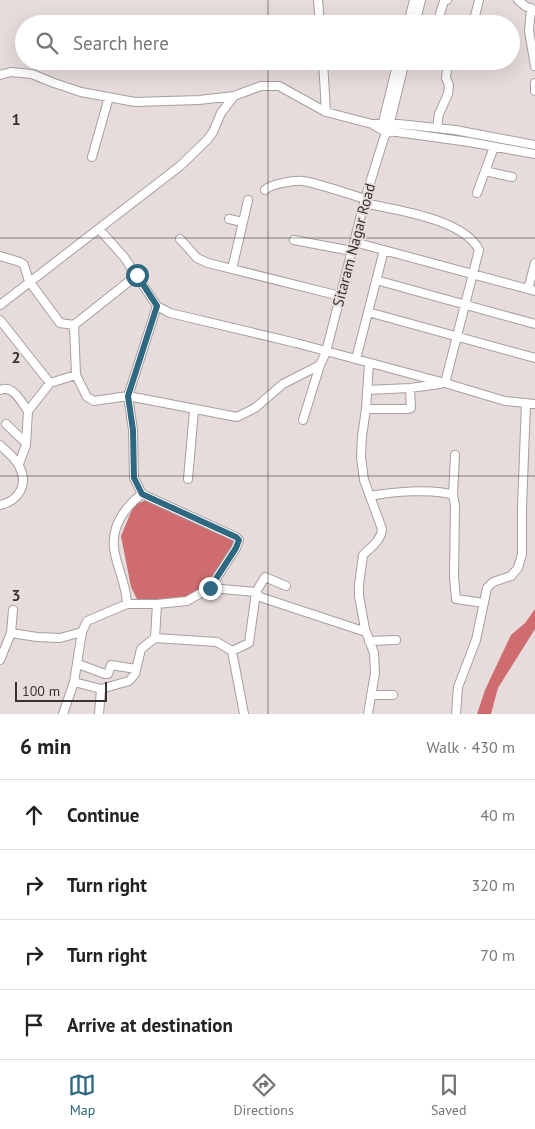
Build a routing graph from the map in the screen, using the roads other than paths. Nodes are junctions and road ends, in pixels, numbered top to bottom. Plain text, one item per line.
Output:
1 (318, 0) edge
2 (414, 0) edge
3 (421, 0) edge
4 (448, 0) edge
5 (479, 0) edge
6 (519, 0) edge
7 (534, 7) edge
8 (319, 15) edge
9 (410, 15) edge
10 (417, 15) edge
11 (440, 15) edge
12 (475, 15) edge
13 (535, 66) edge
14 (324, 70) edge
15 (401, 70) edge
16 (447, 70) edge
17 (0, 75) edge
18 (535, 83) edge
19 (535, 91) edge
20 (234, 96) junction
21 (109, 97) junction
22 (326, 112) junction
23 (437, 128) junction
24 (385, 129) junction
25 (483, 135) junction
26 (482, 144) junction
27 (535, 145) edge
28 (494, 147) junction
29 (535, 154) edge
30 (92, 156) dead end
31 (485, 171) junction
32 (512, 177) dead end
33 (265, 190) dead end
34 (477, 193) dead end
35 (248, 200) dead end
36 (365, 201) junction
37 (229, 219) dead end
38 (243, 222) junction
39 (99, 229) junction
40 (180, 240) dead end
41 (294, 240) dead end
42 (354, 242) junction
43 (384, 250) junction
44 (352, 251) junction
45 (0, 257) edge
46 (535, 263) edge
47 (232, 269) junction
48 (474, 274) junction
49 (137, 275) junction
50 (376, 280) junction
51 (30, 281) junction
52 (532, 290) edge
53 (340, 296) junction
54 (0, 304) edge
55 (466, 305) junction
56 (157, 306) junction
57 (368, 312) junction
58 (0, 320) edge
59 (535, 324) edge
60 (74, 325) junction
61 (457, 336) junction
62 (326, 352) junction
63 (535, 358) edge
64 (356, 359) junction
65 (369, 363) junction
66 (320, 364) junction
67 (76, 375) junction
68 (50, 383) junction
69 (445, 383) junction
70 (410, 388) junction
71 (0, 390) edge
72 (367, 390) junction
73 (128, 396) junction
74 (526, 403) junction
75 (535, 404) edge
76 (366, 409) junction
77 (194, 410) junction
78 (28, 411) junction
79 (303, 420) dead end
80 (6, 424) dead end
81 (26, 443) junction
82 (0, 445) edge
83 (455, 456) dead end
84 (19, 464) junction
85 (188, 479) dead end
86 (142, 494) junction
87 (453, 494) junction
88 (370, 496) junction
89 (0, 505) edge
90 (286, 586) dead end
91 (210, 588) junction
92 (258, 595) junction
93 (484, 603) junction
94 (127, 604) junction
95 (157, 604) junction
96 (13, 610) dead end
97 (11, 632) junction
98 (82, 632) junction
99 (366, 632) junction
100 (155, 638) junction
101 (396, 640) dead end
102 (369, 641) junction
103 (232, 651) junction
104 (0, 660) edge
105 (78, 664) junction
106 (136, 670) junction
107 (74, 682) junction
108 (101, 689) junction
109 (370, 695) junction
110 (393, 695) dead end
111 (63, 714) edge
112 (99, 714) edge
113 (244, 714) edge
114 (368, 714) edge
115 (456, 714) edge

1 - 8 street
2 - 9 street
3 - 10 street
4 - 11 street
5 - 12 street
6 - 7 street
7 - 13 street
14 - 22 street
15 - 24 street, Sitaram Nagar Road
16 - 23 street
17 - 21 street
18 - 19 street
20 - 21 street
20 - 22 street
20 - 39 street
21 - 30 street
22 - 24 street
23 - 24 street
23 - 25 street
24 - 26 street
24 - 36 street, Sitaram Nagar Road
25 - 26 street
25 - 27 street
26 - 28 street
28 - 29 street
28 - 31 street
31 - 32 street
31 - 34 street
33 - 36 street
35 - 38 street
36 - 42 street, Sitaram Nagar Road
36 - 48 street
37 - 38 street
38 - 47 street
39 - 49 street
39 - 51 street
40 - 47 street
41 - 44 street
42 - 43 street
42 - 44 street, Sitaram Nagar Road
43 - 48 street
43 - 50 street
44 - 53 street, Sitaram Nagar Road
45 - 51 street
46 - 52 street
47 - 53 street
48 - 52 street
48 - 55 street
49 - 56 street
49 - 60 street
50 - 55 street
50 - 57 street
51 - 54 street
51 - 60 street
53 - 62 street, Sitaram Nagar Road
55 - 59 street
55 - 61 street
56 - 62 street
56 - 73 street
57 - 61 street
57 - 64 street
58 - 68 street
60 - 67 street
61 - 63 street
61 - 69 street
62 - 64 street
62 - 66 street, Sitaram Nagar Road
64 - 65 street
65 - 69 street
65 - 72 street
66 - 77 street
66 - 79 street, Sitaram Nagar Road
67 - 68 street
67 - 73 street
68 - 78 street
69 - 70 street
69 - 74 street
70 - 72 street
70 - 76 street
71 - 78 street
72 - 76 street
73 - 77 street
73 - 86 street
74 - 75 street
74 - 93 street
76 - 88 street
77 - 85 street
78 - 81 street
80 - 81 street
81 - 84 street
82 - 84 street
83 - 87 street
84 - 89 street
86 - 91 street
86 - 94 street
87 - 88 street
87 - 93 street
88 - 99 street
90 - 92 street
91 - 92 street
91 - 95 street
92 - 99 street
92 - 103 street
93 - 115 street
94 - 95 street
94 - 98 street
95 - 100 street
96 - 97 street
97 - 98 street
97 - 104 street
98 - 105 street
99 - 102 street
100 - 103 street
100 - 106 street
101 - 102 street
102 - 109 street
103 - 113 street
105 - 106 street
105 - 107 street
106 - 108 street
107 - 108 street
107 - 111 street
108 - 112 street
109 - 110 street
109 - 114 street

